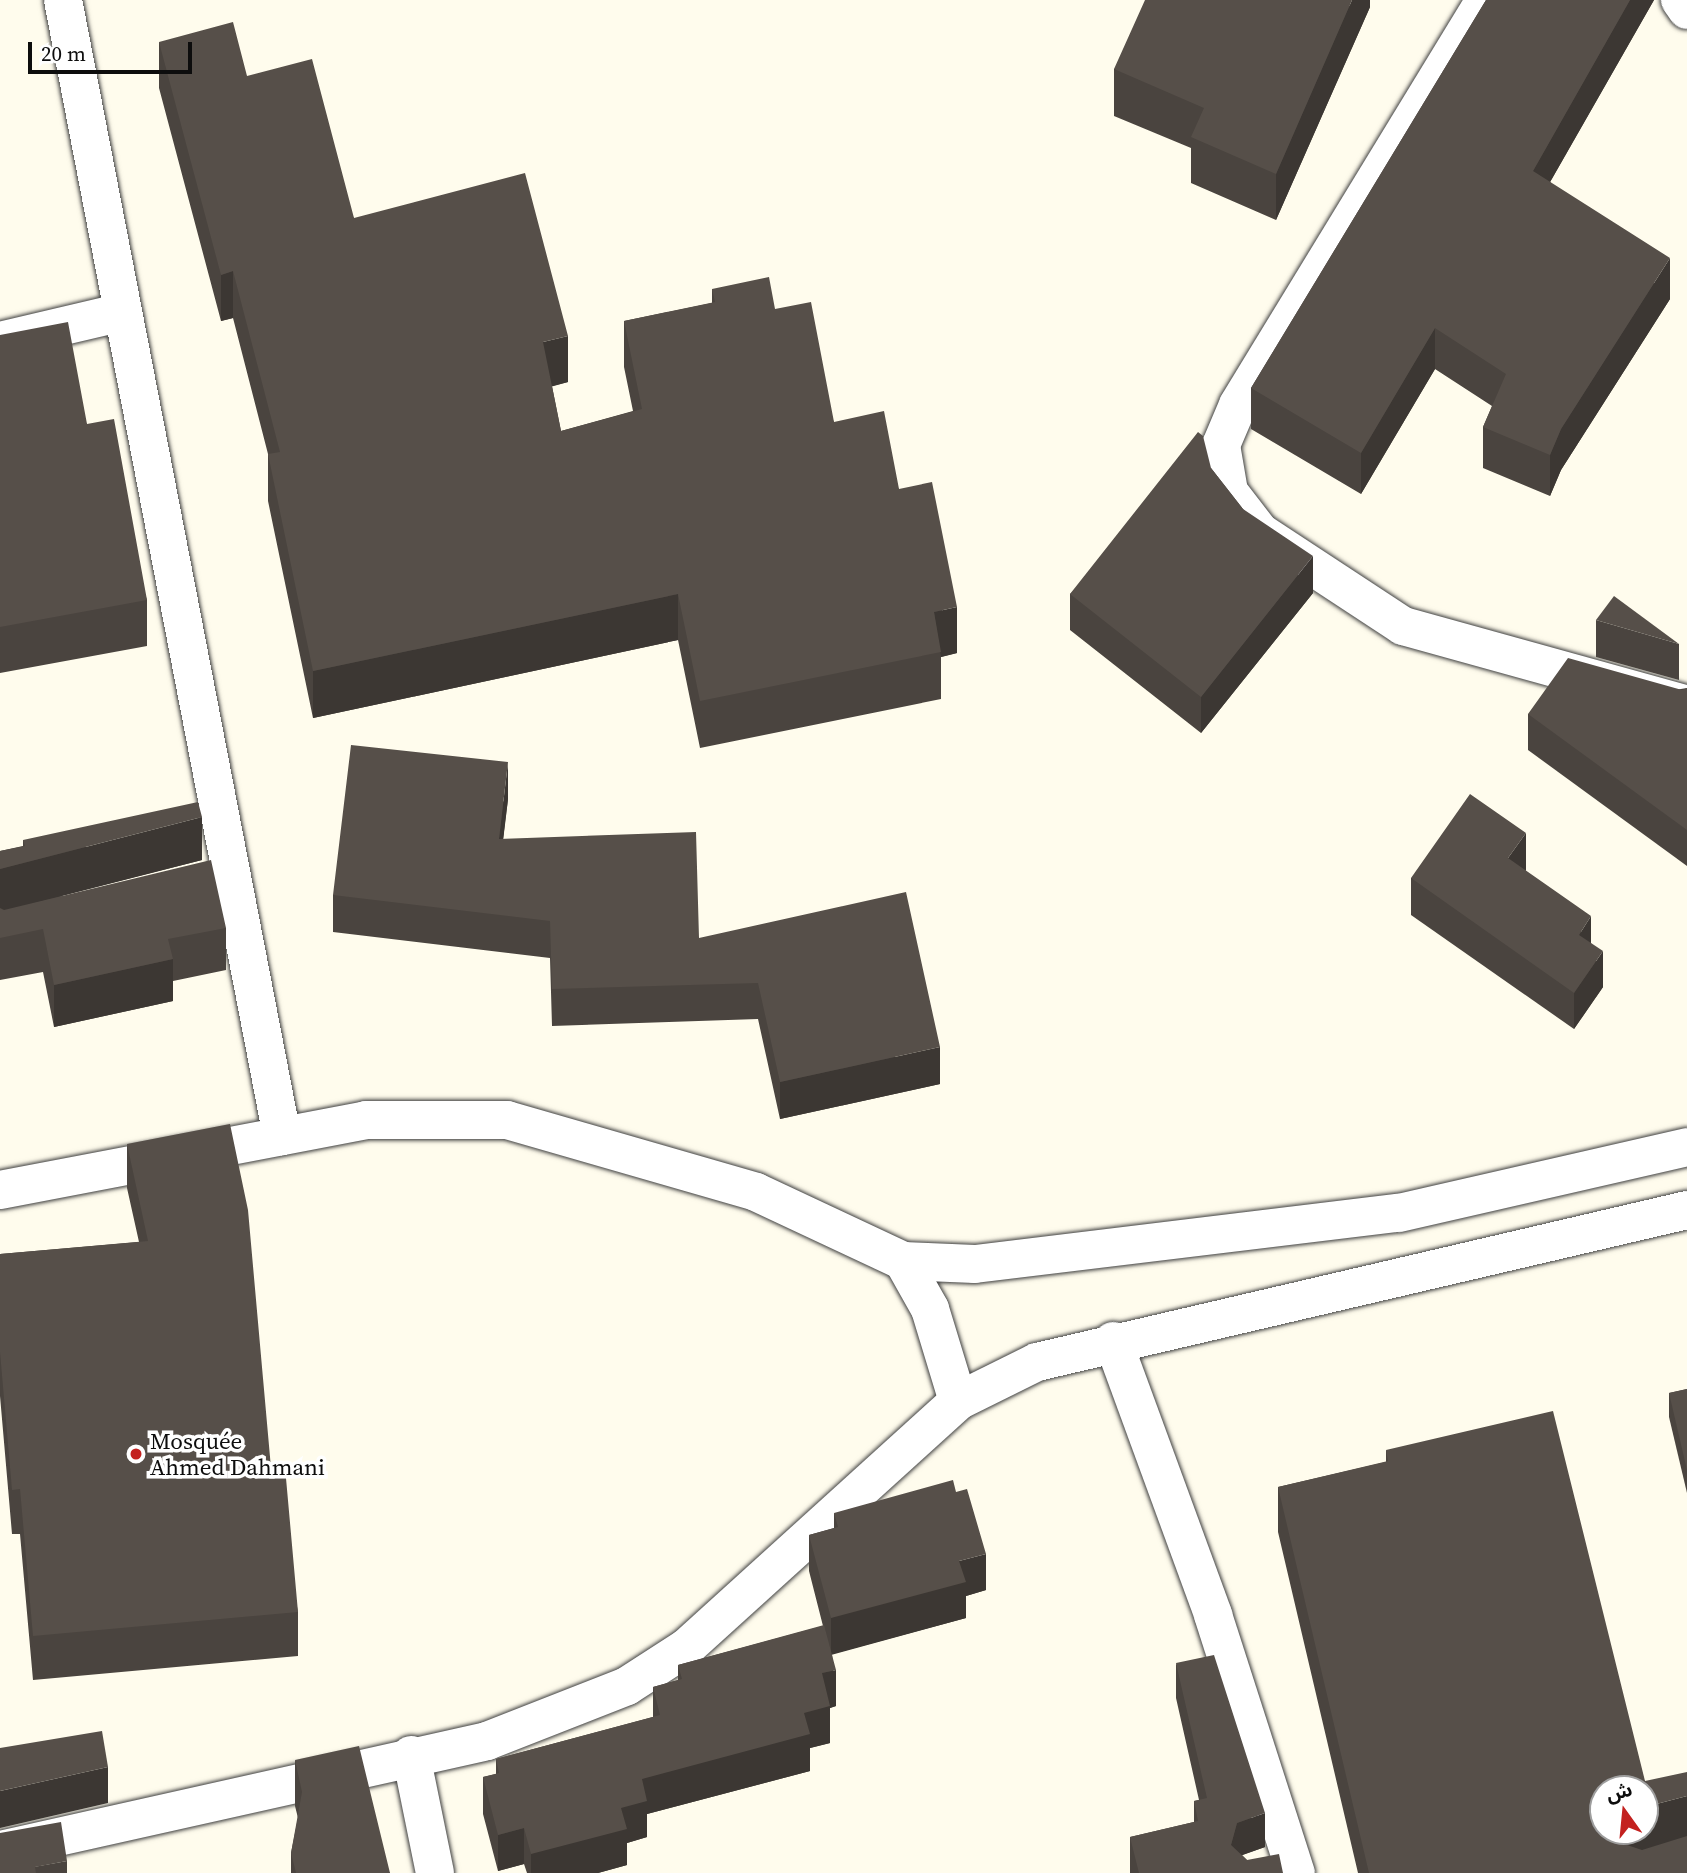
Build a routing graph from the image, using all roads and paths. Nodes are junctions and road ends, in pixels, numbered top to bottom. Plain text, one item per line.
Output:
1 (63, 0) edge
2 (1485, 0) edge
3 (1680, 0) edge
4 (1687, 10) edge
5 (123, 312) junction
6 (0, 341) edge
7 (1687, 705) edge
8 (282, 1136) junction
9 (1687, 1147) edge
10 (1561, 1178) junction
11 (0, 1190) edge
12 (1687, 1210) edge
13 (1565, 1239) junction
14 (902, 1261) junction
15 (1113, 1341) junction
16 (958, 1401) junction
17 (411, 1755) junction
18 (0, 1850) edge
19 (1294, 1868) edge
20 (435, 1873) edge
21 (1252, 1873) edge

1 - 5 street
2 - 7 street
3 - 4 street
5 - 6 street
5 - 8 street
8 - 11 street
8 - 14 street
9 - 10 street
10 - 13 street
10 - 14 street
12 - 13 street
13 - 15 street
14 - 16 street
15 - 16 street
15 - 19 street
16 - 17 street
17 - 18 street
17 - 20 street
19 - 21 street

